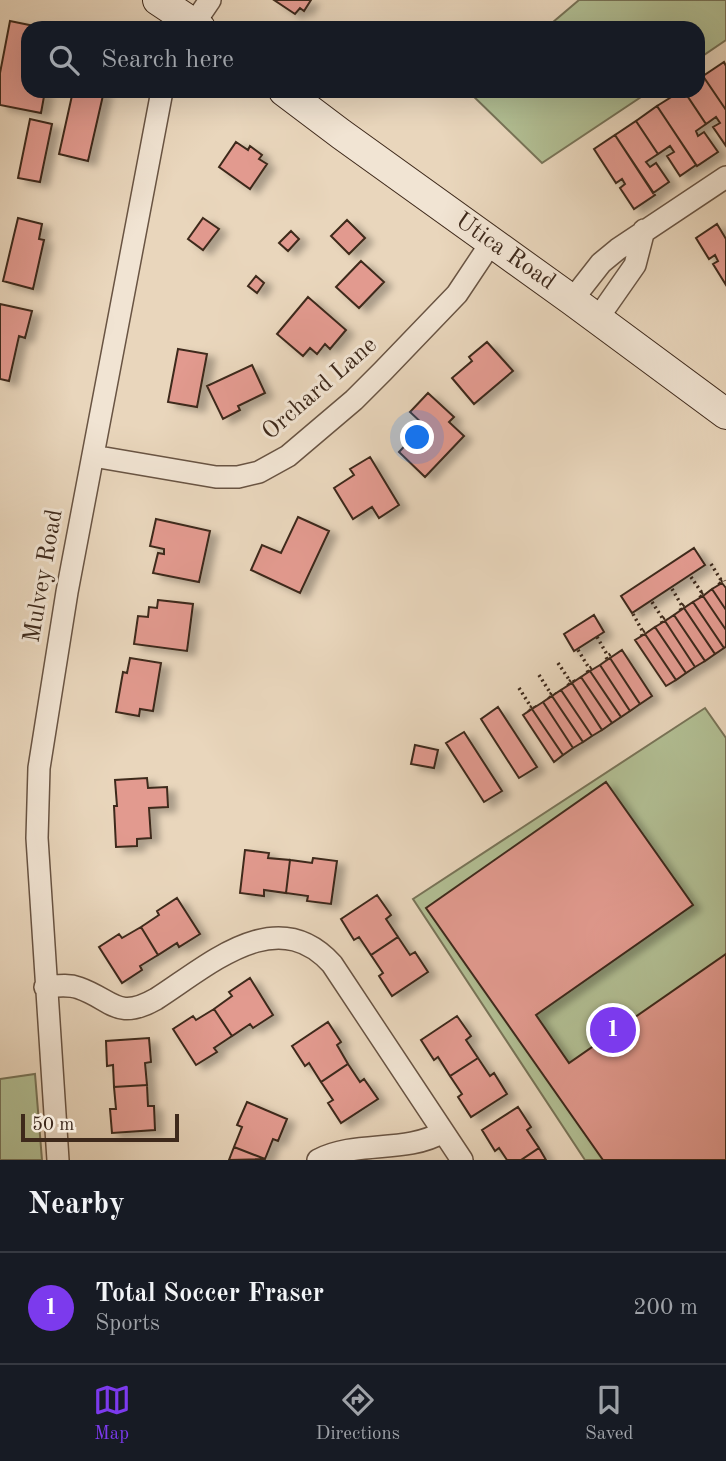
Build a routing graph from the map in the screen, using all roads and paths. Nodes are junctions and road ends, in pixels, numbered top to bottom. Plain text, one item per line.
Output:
1 (158, 0) edge
2 (199, 20) edge
3 (161, 98) edge
4 (294, 98) edge
5 (726, 177) edge
6 (644, 230) junction
7 (491, 243) junction
8 (572, 300) junction
9 (598, 318) junction
10 (726, 414) edge
11 (93, 456) junction
12 (711, 564) dead end
13 (691, 577) dead end
14 (722, 582) edge
15 (672, 589) dead end
16 (703, 595) dead end
17 (652, 602) dead end
18 (683, 607) dead end
19 (633, 614) dead end
20 (664, 620) dead end
21 (644, 633) dead end
22 (597, 637) dead end
23 (578, 650) dead end
24 (609, 657) dead end
25 (558, 663) dead end
26 (590, 670) dead end
27 (539, 676) dead end
28 (571, 683) dead end
29 (519, 688) dead end
30 (552, 695) dead end
31 (532, 708) dead end
32 (45, 987) junction
33 (443, 1132) junction
34 (58, 1160) edge
35 (318, 1160) edge
36 (462, 1160) edge

1 - 2 main road
3 - 11 street, Mulvey Road
4 - 7 main road, Utica Road
5 - 6 street
6 - 8 street
6 - 9 street
7 - 8 main road, Utica Road
7 - 11 street, Orchard Lane
8 - 9 main road, Utica Road
9 - 10 main road, Utica Road
11 - 32 street, Mulvey Road
12 - 14 path
13 - 16 path
15 - 18 path
17 - 20 path
19 - 21 path
22 - 24 path
23 - 26 path
25 - 28 path
27 - 30 path
29 - 31 path
32 - 33 street
32 - 34 street, Mulvey Road
33 - 35 street
33 - 36 street

